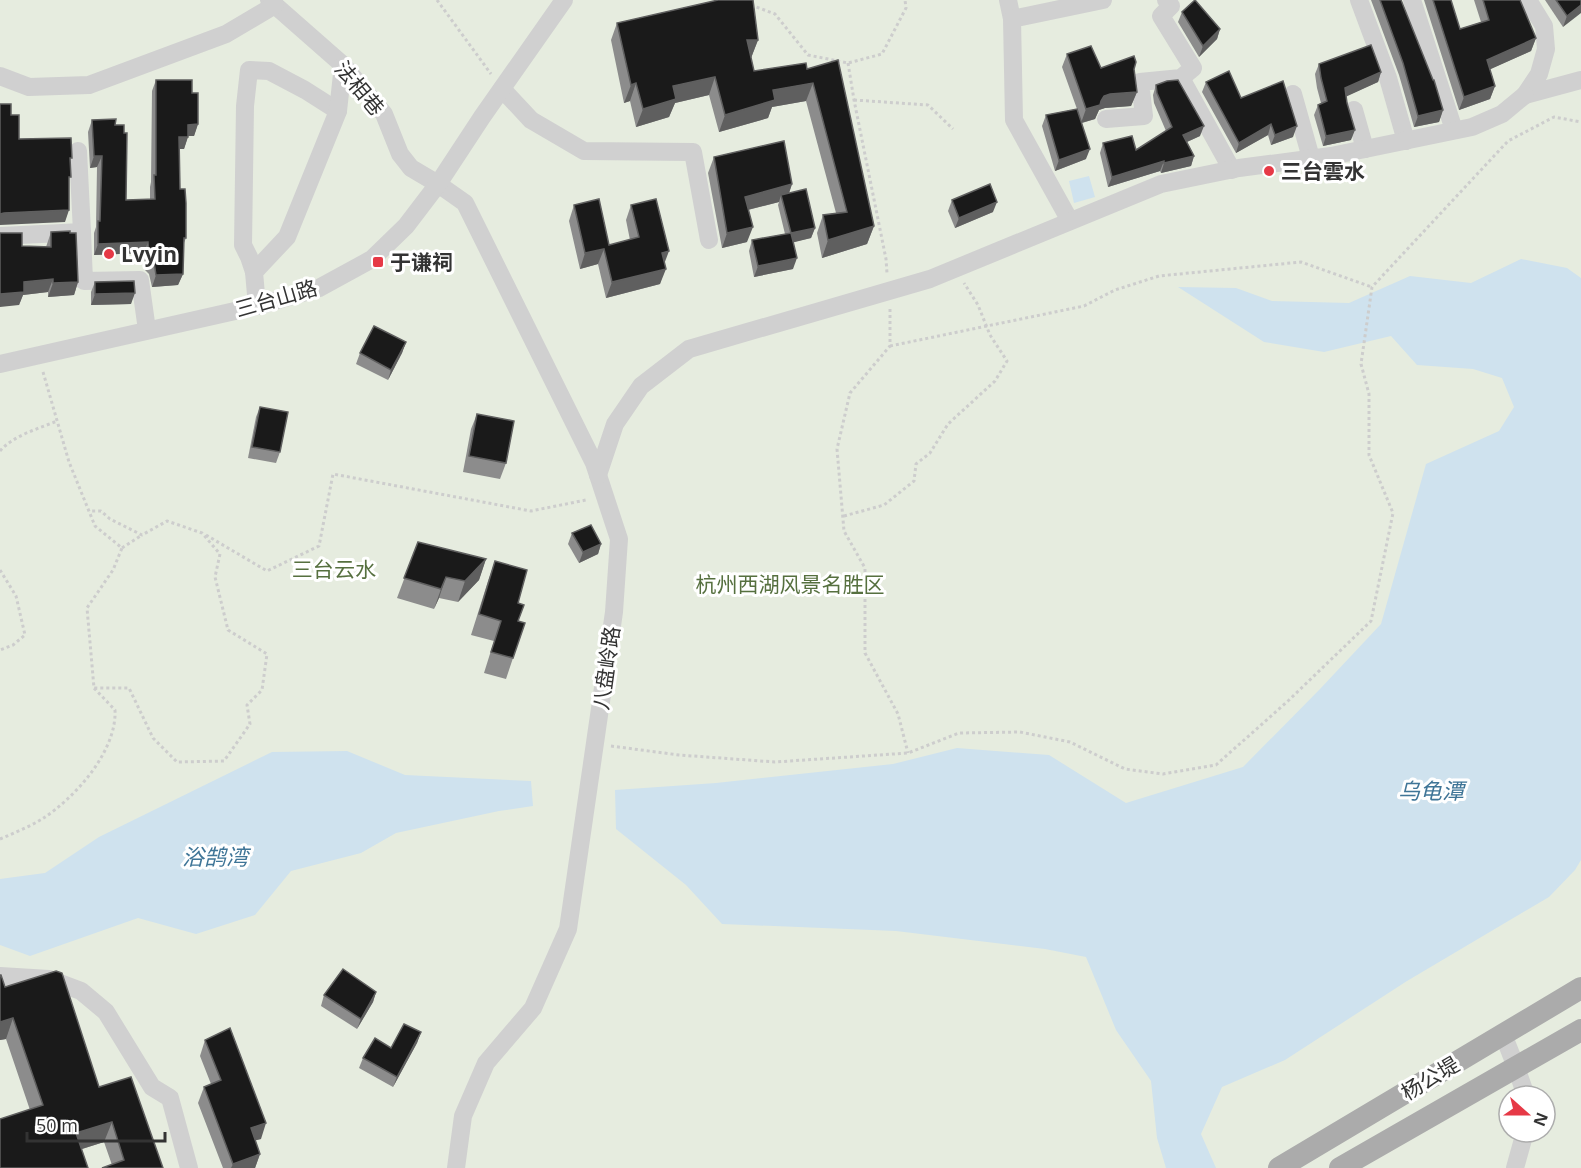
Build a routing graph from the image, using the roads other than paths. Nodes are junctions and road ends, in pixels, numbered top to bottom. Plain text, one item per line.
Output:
1 (564, 0) edge
2 (1008, 0) edge
3 (1103, 0) edge
4 (1166, 0) edge
5 (1359, 0) edge
6 (1412, 0) edge
7 (1528, 0) edge
8 (272, 3) edge
9 (1012, 19) junction
10 (343, 65) junction
11 (0, 76) edge
12 (1181, 78) junction
13 (1581, 80) edge
14 (502, 89) junction
15 (1293, 94) dead end
16 (1525, 94) junction
17 (1354, 110) dead end
18 (338, 111) junction
19 (1106, 119) dead end
20 (1454, 130) junction
21 (1406, 141) junction
22 (1365, 149) junction
23 (78, 151) dead end
24 (1311, 159) junction
25 (1232, 170) junction
26 (438, 184) junction
27 (1070, 221) junction
28 (82, 232) junction
29 (0, 236) edge
30 (709, 240) dead end
31 (254, 272) junction
32 (257, 306) junction
33 (147, 330) junction
34 (0, 364) edge
35 (598, 475) junction
36 (0, 976) edge
37 (1581, 988) edge
38 (1581, 1030) edge
39 (1503, 1034) junction
40 (1516, 1067) junction
41 (1522, 1084) edge
42 (1522, 1144) edge
43 (189, 1168) edge
44 (456, 1168) edge
45 (1279, 1168) edge
46 (1340, 1168) edge
47 (1515, 1168) edge

1 - 14 street, 三台山路
2 - 9 street
3 - 9 street
4 - 12 street
5 - 21 street
6 - 20 street
7 - 16 street
8 - 10 street, 法相巷
8 - 11 street
9 - 27 street
10 - 18 street
10 - 26 street, 法相巷
12 - 19 street
12 - 25 street
13 - 16 street
14 - 26 street, 三台山路
14 - 30 street
15 - 24 street
16 - 20 street
17 - 22 street
18 - 31 street
18 - 31 street
20 - 21 street
21 - 22 street
22 - 24 street
23 - 28 street
24 - 25 street
25 - 27 street
26 - 32 street, 三台山路
26 - 35 street, 八盘岭路
27 - 35 street
28 - 29 street
28 - 33 street
31 - 32 street
32 - 33 street, 三台山路
33 - 34 street, 三台山路
35 - 44 street, 八盘岭路
36 - 43 street
37 - 39 main road, 杨公堤
38 - 40 main road, 杨公堤
39 - 40 street
39 - 45 main road, 杨公堤
40 - 41 street
40 - 46 main road, 杨公堤
42 - 47 street

